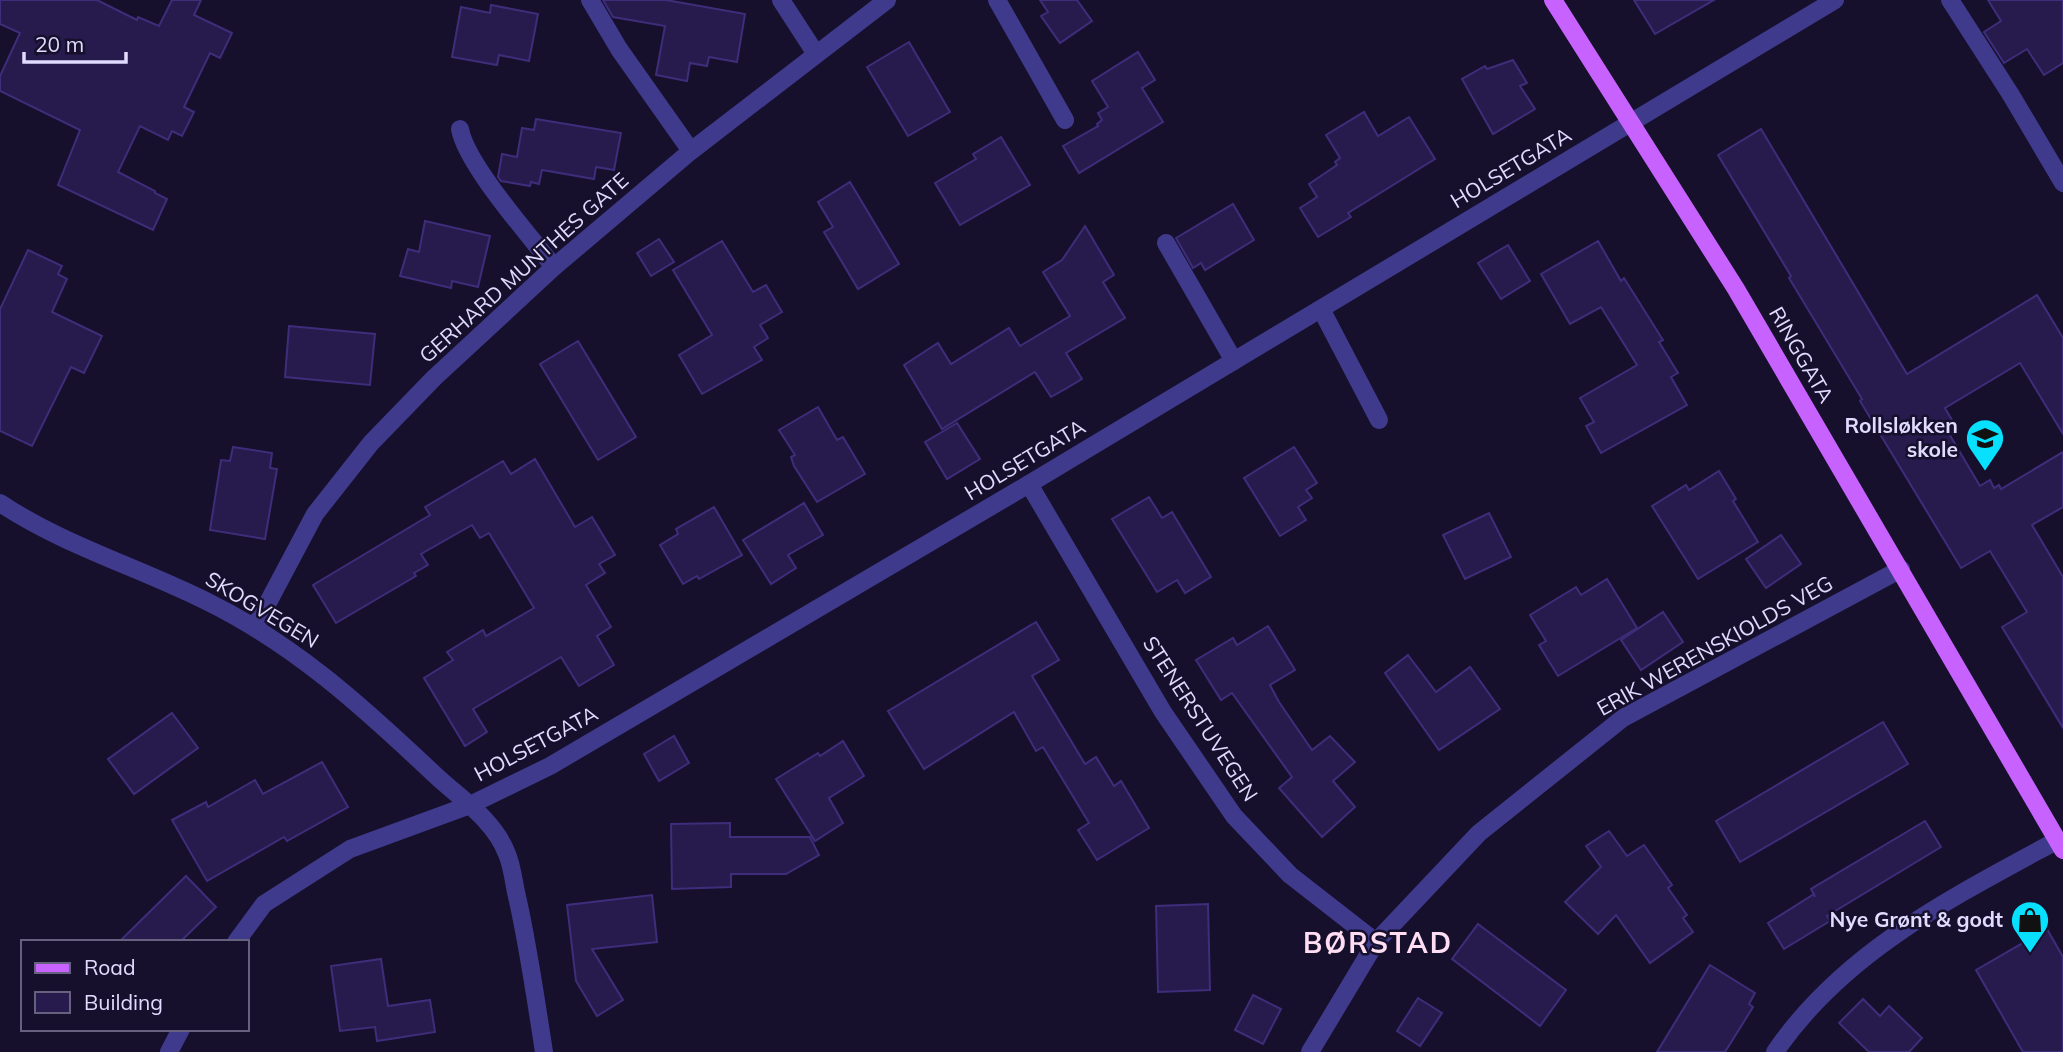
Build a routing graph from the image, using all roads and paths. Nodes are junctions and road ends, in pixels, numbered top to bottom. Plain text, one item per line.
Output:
1 (590, 0) edge
2 (781, 0) edge
3 (887, 0) edge
4 (997, 0) edge
5 (1553, 0) edge
6 (1835, 0) edge
7 (1950, 0) edge
8 (816, 54) junction
9 (1065, 120) dead end
10 (1629, 124) junction
11 (460, 129) dead end
12 (691, 151) junction
13 (2063, 183) edge
14 (1166, 243) dead end
15 (554, 267) junction
16 (1321, 309) junction
17 (1234, 361) junction
18 (1380, 420) dead end
19 (1029, 484) junction
20 (0, 503) edge
21 (1900, 569) junction
22 (255, 628) junction
23 (470, 805) junction
24 (2061, 845) edge
25 (238, 940) edge
26 (1376, 942) junction
27 (180, 1031) edge
28 (169, 1052) edge
29 (544, 1052) edge
30 (1310, 1052) edge
31 (1775, 1052) edge

1 - 12 street
2 - 8 street
3 - 8 street, GERHARD MUNTHES GATE
4 - 9 street
5 - 10 main road, RINGGATA
6 - 10 street, HOLSETGATA
7 - 13 street
8 - 12 street, GERHARD MUNTHES GATE
10 - 16 street, HOLSETGATA
10 - 21 main road, RINGGATA
11 - 15 street
12 - 15 street, GERHARD MUNTHES GATE
14 - 17 street
15 - 22 street, GERHARD MUNTHES GATE
16 - 17 street, HOLSETGATA
16 - 18 street
17 - 19 street, HOLSETGATA
19 - 23 street, HOLSETGATA
19 - 26 street, STENERSTUVEGEN
20 - 22 street, SKOGVEGEN
21 - 24 main road, RINGGATA
21 - 26 street, ERIK WERENSKIOLDS VEG
22 - 23 street, SKOGVEGEN
23 - 25 street, HOLSETGATA
23 - 29 street, SKOGVEGEN
24 - 31 street
26 - 30 street, ERIK WERENSKIOLDS VEG
27 - 28 street

